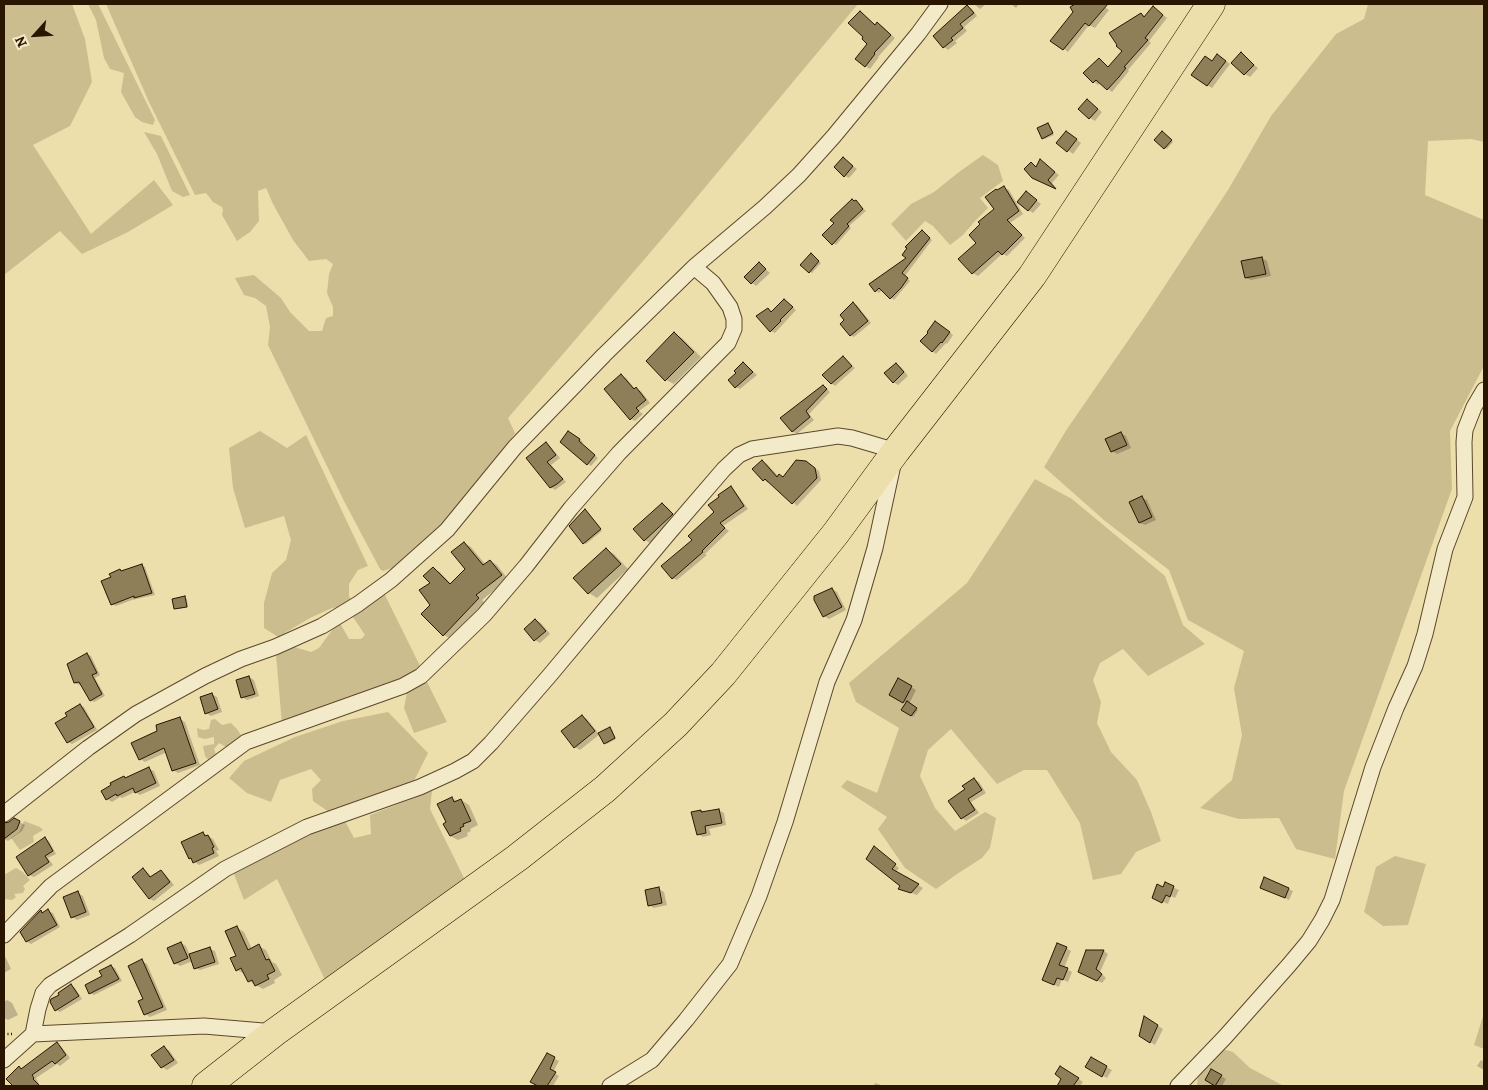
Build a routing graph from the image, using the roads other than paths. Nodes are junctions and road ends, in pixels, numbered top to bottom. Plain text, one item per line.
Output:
1 (940, 4) edge
2 (1211, 4) edge
3 (694, 267) junction
4 (1484, 390) edge
5 (896, 450) junction
6 (4, 814) edge
7 (4, 935) edge
8 (275, 1032) junction
9 (33, 1034) junction
10 (4, 1060) edge
11 (215, 1083) edge
12 (610, 1086) edge
13 (1178, 1086) edge

1 - 3 street
2 - 5 highway
3 - 6 street
3 - 7 street
4 - 13 street
5 - 8 highway
5 - 9 street
5 - 12 street
8 - 9 street
8 - 11 highway
9 - 10 street

